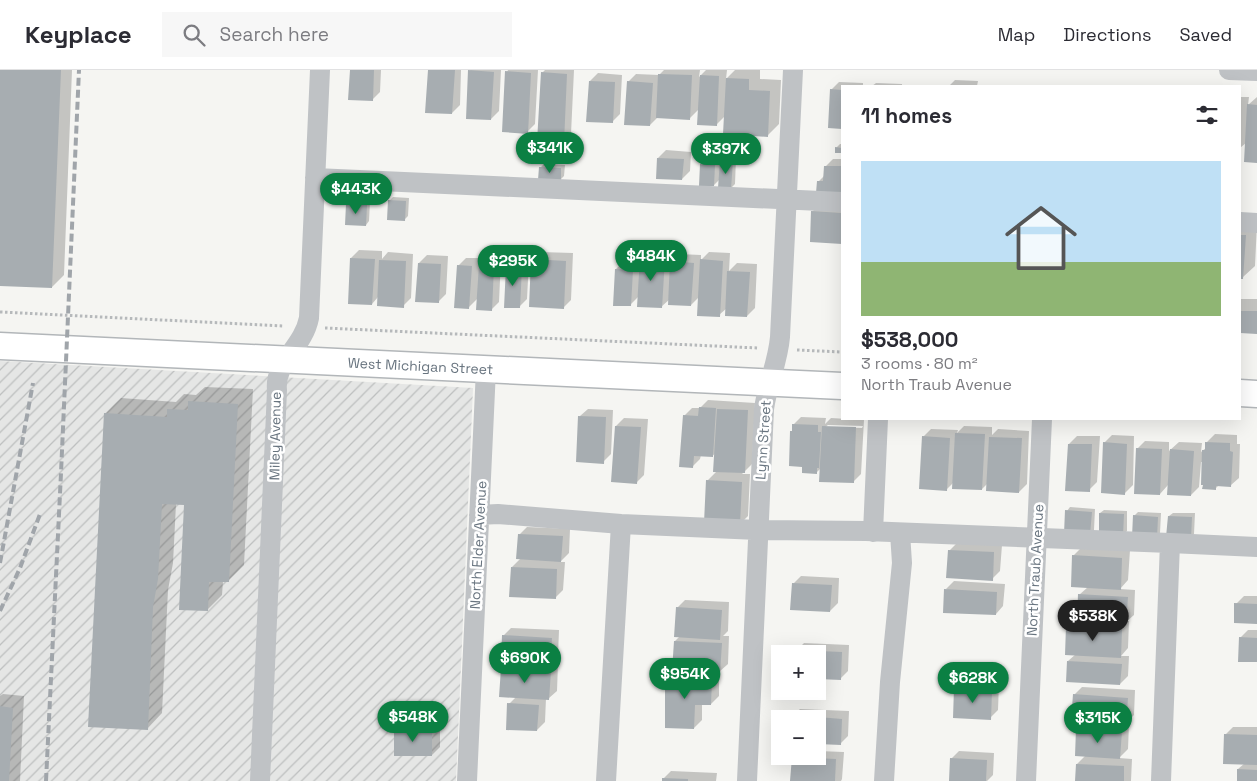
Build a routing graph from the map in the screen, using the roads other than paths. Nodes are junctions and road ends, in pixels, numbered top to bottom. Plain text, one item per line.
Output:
1 (320, 70) edge
2 (792, 70) edge
3 (1229, 70) edge
4 (1257, 71) edge
5 (315, 178) junction
6 (787, 199) junction
7 (841, 202) edge
8 (1241, 222) edge
9 (1257, 223) edge
10 (0, 346) edge
11 (286, 360) junction
12 (486, 369) junction
13 (770, 382) junction
14 (841, 386) edge
15 (1241, 393) edge
16 (1257, 394) edge
17 (878, 420) edge
18 (1042, 420) edge
19 (479, 515) junction
20 (621, 524) junction
21 (758, 530) junction
22 (873, 532) junction
23 (900, 533) junction
24 (1037, 538) junction
25 (1170, 543) junction
26 (1257, 547) edge
27 (260, 781) edge
28 (466, 781) edge
29 (606, 781) edge
30 (747, 781) edge
31 (884, 781) edge
32 (1026, 781) edge
33 (1160, 781) edge

1 - 5 street, Miley Avenue
2 - 6 street, Lynn Street
3 - 4 street
5 - 6 street
5 - 11 street, Miley Avenue
6 - 7 street
6 - 13 street, Lynn Street
8 - 9 street
10 - 11 main road, West Michigan Street
11 - 12 main road, West Michigan Street
11 - 27 street, Miley Avenue
12 - 13 main road, West Michigan Street
12 - 19 street, North Elder Avenue
13 - 14 main road, West Michigan Street
13 - 21 street, Lynn Street
15 - 16 main road
17 - 22 street
18 - 24 street, North Traub Avenue
19 - 20 street
19 - 28 street, North Elder Avenue
20 - 21 street
20 - 29 street
21 - 22 street
21 - 30 street, Lynn Street
22 - 23 street
23 - 24 street
23 - 31 street
24 - 25 street
24 - 32 street, North Traub Avenue
25 - 26 street
25 - 33 street

